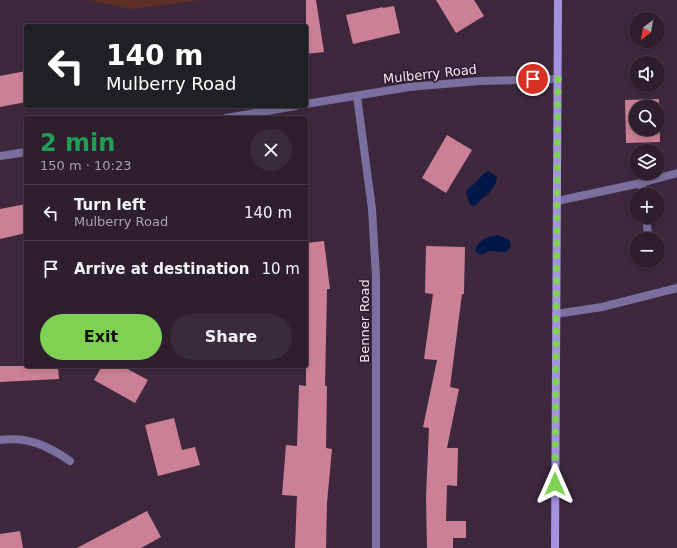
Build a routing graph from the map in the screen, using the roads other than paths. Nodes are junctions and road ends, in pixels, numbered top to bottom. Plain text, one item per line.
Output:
1 (558, 0) edge
2 (558, 79) junction
3 (357, 96) junction
4 (308, 104) edge
5 (284, 108) edge
6 (238, 116) edge
7 (24, 152) edge
8 (0, 156) edge
9 (677, 173) edge
10 (641, 183) junction
11 (642, 188) edge
12 (557, 201) junction
13 (677, 288) edge
14 (556, 314) junction
15 (0, 440) edge
16 (70, 461) dead end
17 (376, 548) edge
18 (555, 548) edge

1 - 2 main road
2 - 3 street, Mulberry Road
2 - 12 main road
3 - 4 street, Mulberry Road
3 - 17 street, Benner Road
5 - 6 street
7 - 8 street
9 - 10 street
10 - 11 street
10 - 12 street
12 - 14 main road
13 - 14 street
14 - 18 main road
15 - 16 street

